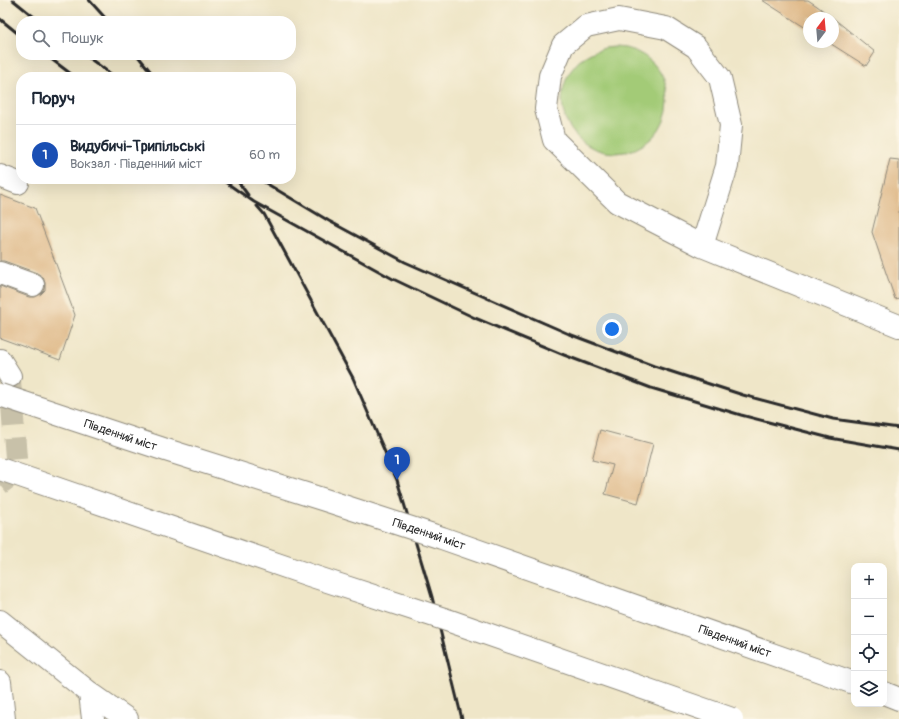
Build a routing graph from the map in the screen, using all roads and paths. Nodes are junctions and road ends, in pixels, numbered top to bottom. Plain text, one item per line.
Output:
1 (702, 246) junction
2 (0, 273) edge
3 (34, 285) dead end
4 (899, 326) edge
5 (3, 377) edge
6 (0, 469) edge
7 (0, 621) edge
8 (0, 682) edge
9 (851, 682) edge
10 (90, 693) junction
11 (887, 694) edge
12 (899, 699) edge
13 (4, 719) edge
14 (93, 719) edge
15 (127, 719) edge
16 (732, 719) edge

1 - 1 main road
1 - 4 main road
2 - 3 main road
5 - 9 main road, Південний міст, bridge
6 - 16 main road, bridge
7 - 10 main road
8 - 13 main road
10 - 14 main road
10 - 15 main road
11 - 12 main road

